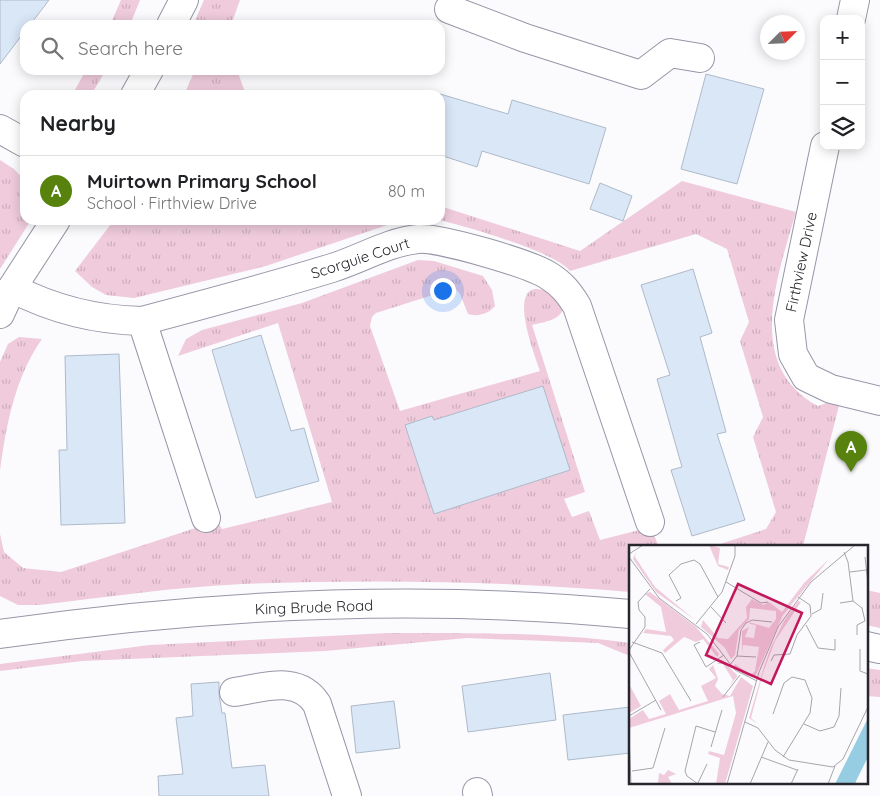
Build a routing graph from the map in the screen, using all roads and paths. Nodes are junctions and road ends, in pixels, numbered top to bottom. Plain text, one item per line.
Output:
1 (184, 0) edge
2 (855, 0) edge
3 (447, 12) edge
4 (852, 15) edge
5 (174, 20) edge
6 (700, 58) dead end
7 (146, 75) edge
8 (138, 90) edge
9 (0, 129) edge
10 (20, 140) edge
11 (824, 150) edge
12 (53, 225) edge
13 (12, 288) junction
14 (0, 314) edge
15 (142, 321) junction
16 (880, 401) edge
17 (206, 518) dead end
18 (650, 522) dead end
19 (629, 614) edge
20 (0, 634) edge
21 (234, 692) dead end
22 (347, 796) edge

1 - 5 street
2 - 4 street
3 - 6 street
7 - 8 street
9 - 10 street
11 - 16 street, Firthview Drive
12 - 13 street
13 - 14 street
13 - 15 street, Scorguie Court
15 - 17 street
15 - 18 street, Scorguie Court
19 - 20 street, King Brude Road
21 - 22 street

